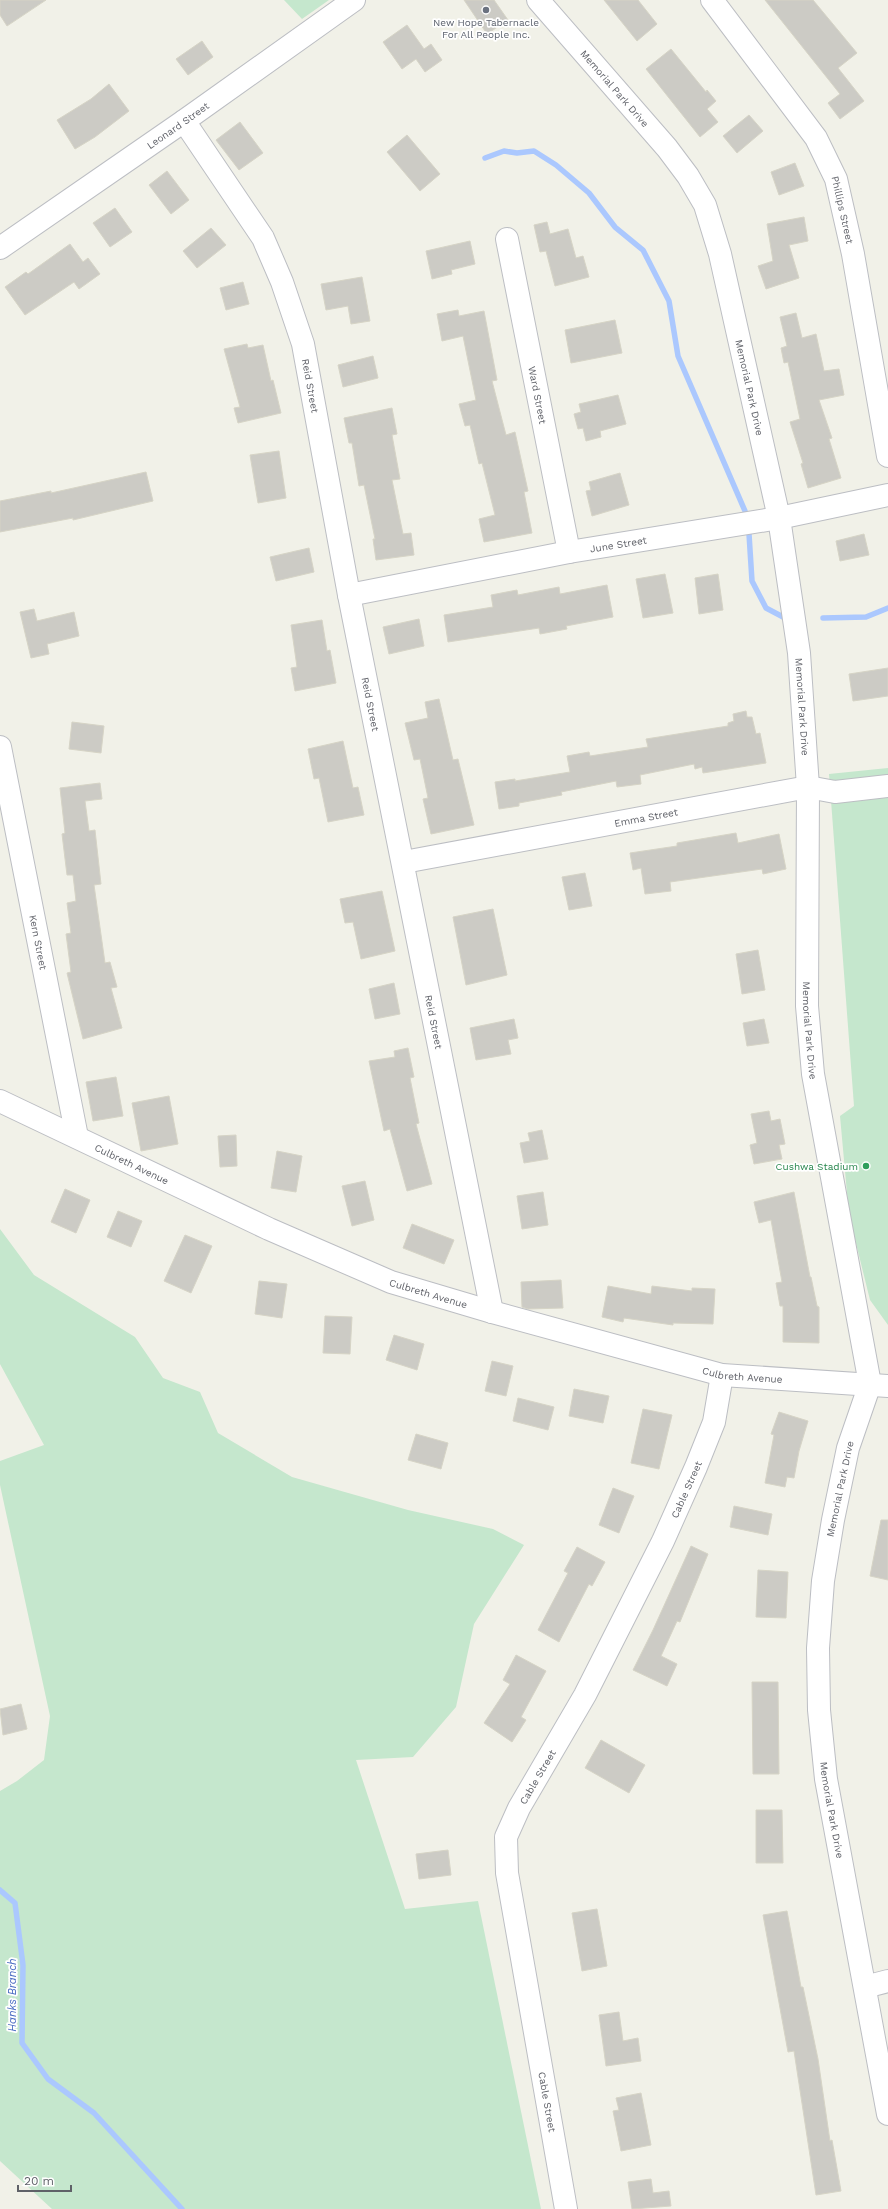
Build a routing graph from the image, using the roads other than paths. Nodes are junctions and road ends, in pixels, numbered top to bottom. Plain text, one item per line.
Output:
1 (354, 0) edge
2 (538, 0) edge
3 (712, 0) edge
4 (184, 121) junction
5 (506, 239) dead end
6 (0, 248) edge
7 (888, 456) edge
8 (888, 495) edge
9 (779, 518) junction
10 (569, 552) junction
11 (349, 595) junction
12 (0, 747) edge
13 (888, 786) edge
14 (808, 787) junction
15 (404, 862) junction
16 (0, 1101) edge
17 (77, 1137) junction
18 (492, 1312) junction
19 (722, 1375) junction
20 (879, 1385) edge
21 (888, 1982) edge
22 (865, 1987) junction
23 (888, 2114) edge
24 (566, 2209) edge

1 - 4 street, Leonard Street
2 - 9 street, Memorial Park Drive
3 - 7 street, Phillips Street
4 - 6 street, Leonard Street
4 - 11 street, Reid Street
5 - 10 street, Ward Street
8 - 9 street, June Street
9 - 10 street, June Street
9 - 14 street, Memorial Park Drive
10 - 11 street, June Street
11 - 15 street, Reid Street
12 - 17 street, Kern Street
13 - 14 street, Emma Street
14 - 15 street, Emma Street
14 - 20 street, Memorial Park Drive
15 - 18 street, Reid Street
16 - 17 street, Culbreth Avenue
17 - 18 street, Culbreth Avenue
18 - 19 street, Culbreth Avenue
19 - 20 street, Culbreth Avenue
19 - 24 street, Cable Street
20 - 22 street, Memorial Park Drive
21 - 22 street
22 - 23 street, Memorial Park Drive

